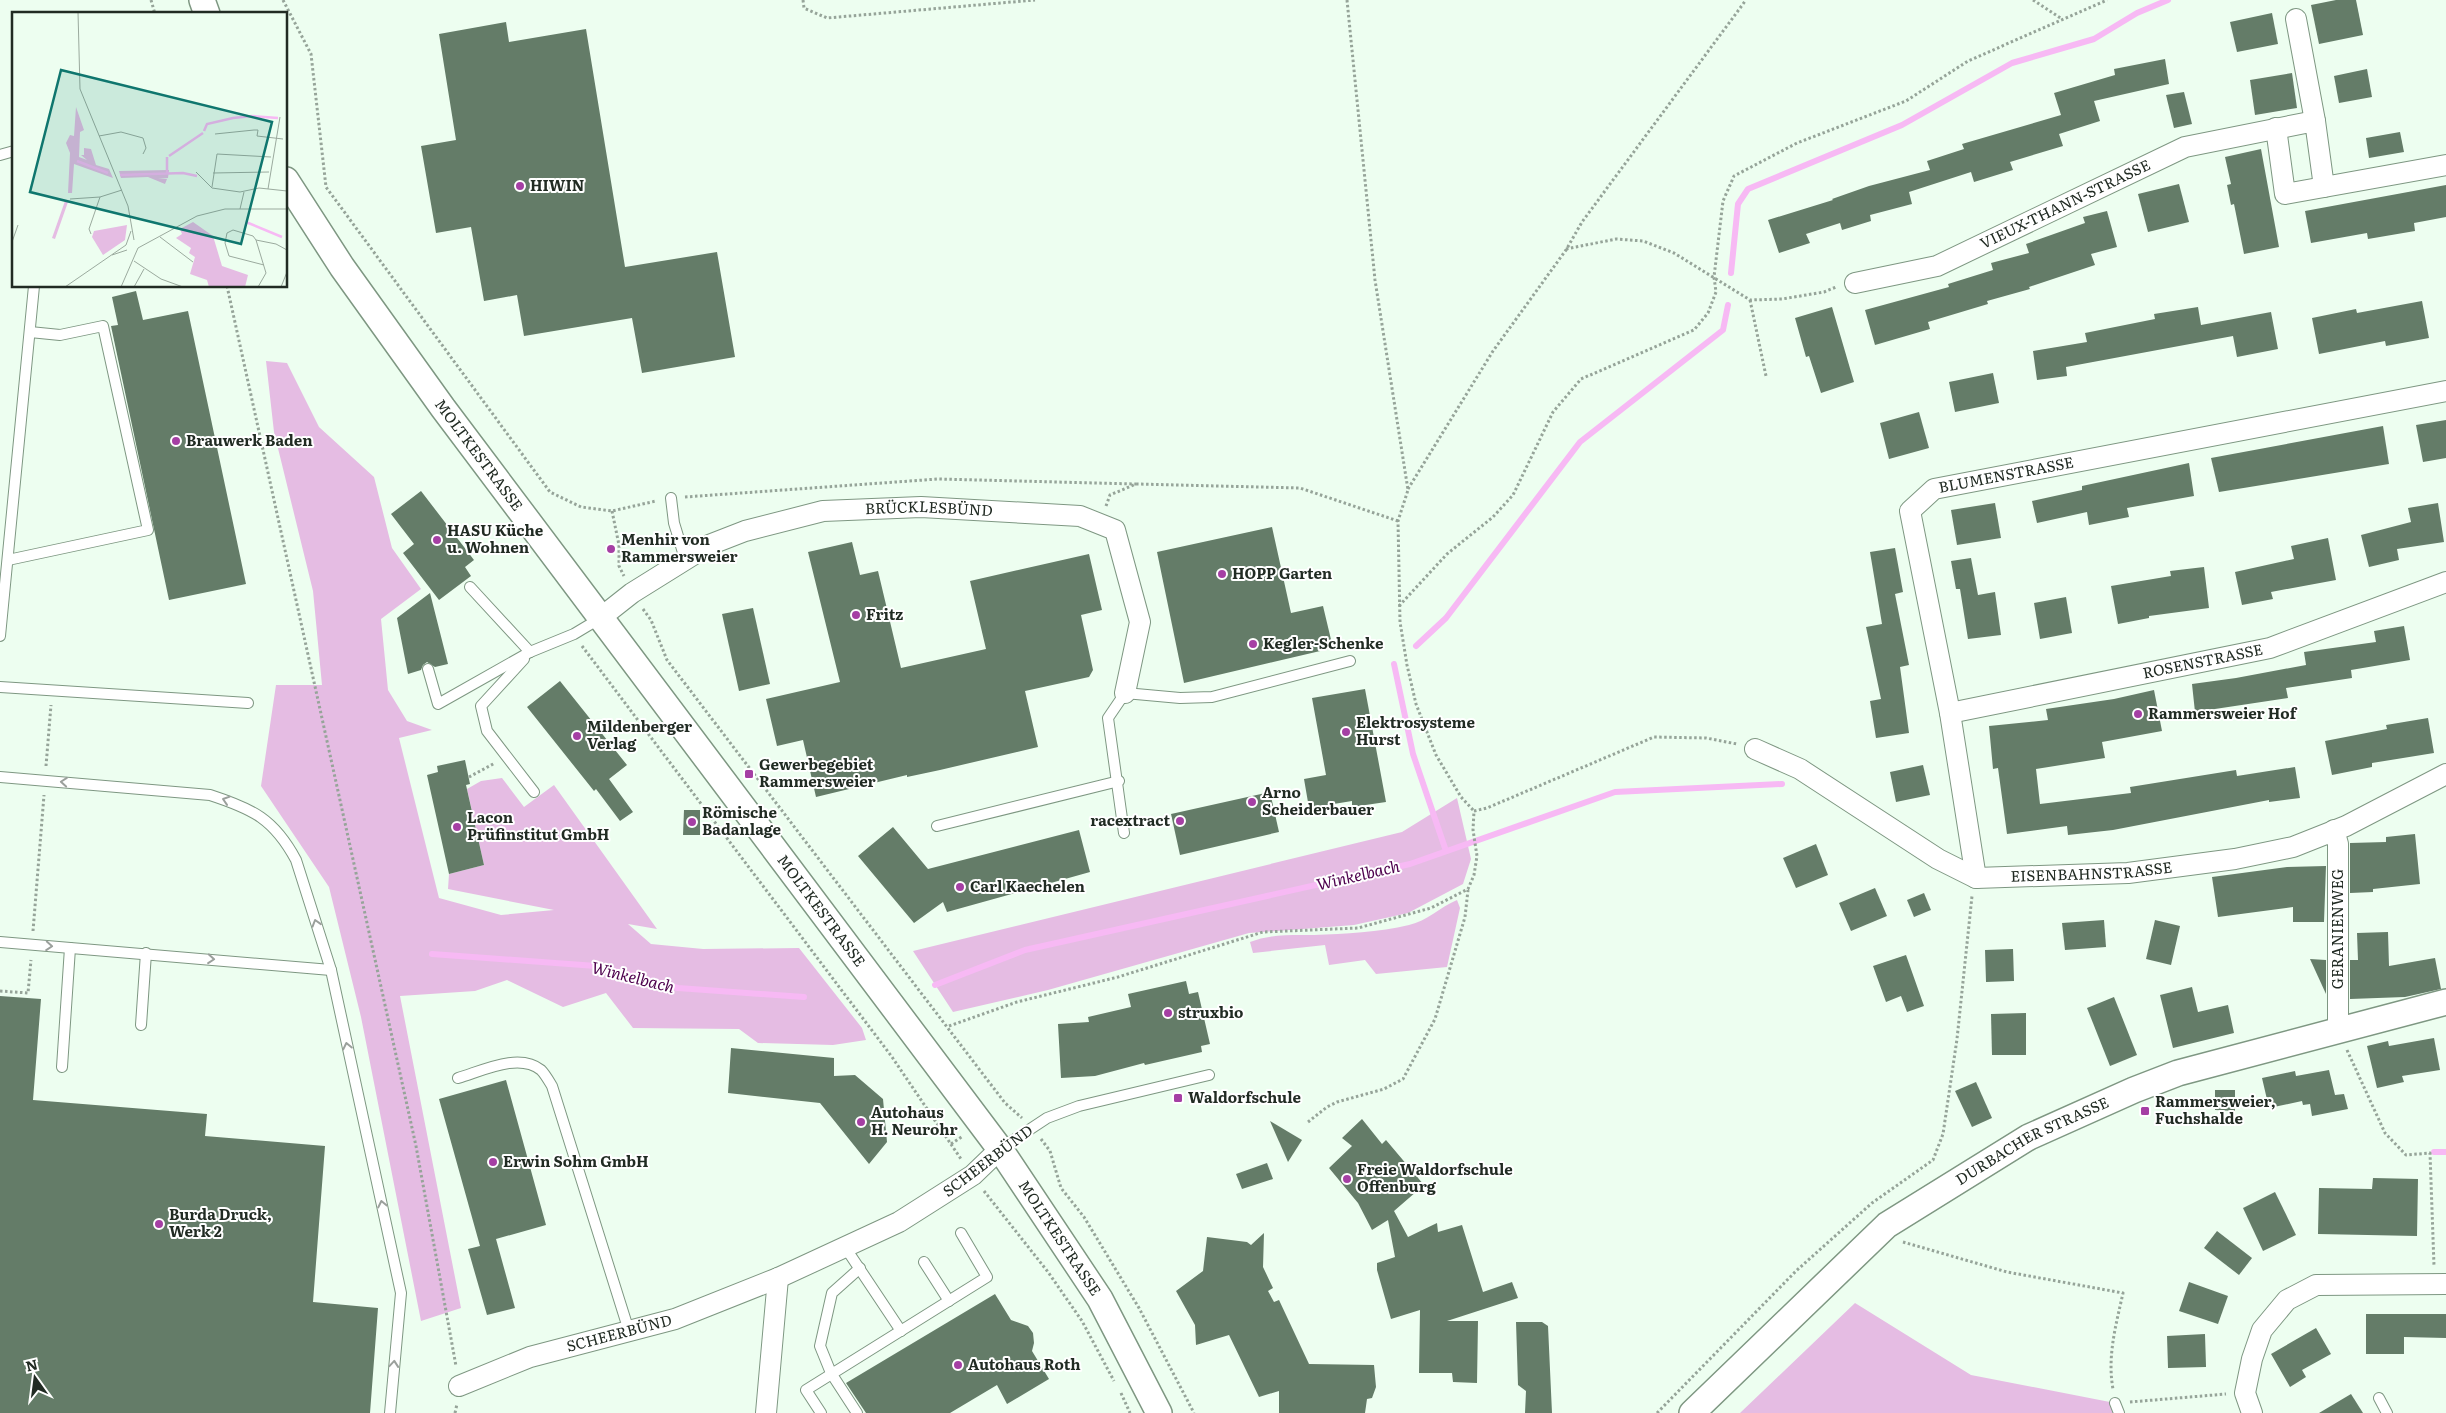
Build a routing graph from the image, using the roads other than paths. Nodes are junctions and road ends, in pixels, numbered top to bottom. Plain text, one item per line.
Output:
1 (202, 0) edge
2 (206, 12) edge
3 (2296, 19) dead end
4 (2315, 121) junction
5 (2276, 128) junction
6 (2446, 165) edge
7 (288, 183) edge
8 (2324, 188) junction
9 (1855, 283) road end
10 (34, 288) edge
11 (30, 332) junction
12 (2446, 391) edge
13 (670, 498) road end
14 (685, 559) junction
15 (8, 560) junction
16 (2446, 582) edge
17 (470, 587) dead end
18 (599, 618) junction
19 (0, 636) edge
20 (530, 652) junction
21 (1350, 661) dead end
22 (428, 669) dead end
23 (0, 687) edge
24 (1125, 693) junction
25 (248, 703) dead end
26 (1950, 714) junction
27 (1755, 749) road end
28 (2446, 774) edge
29 (0, 777) edge
30 (1119, 781) junction
31 (534, 792) dead end
32 (938, 826) dead end
33 (2334, 830) junction
34 (1124, 833) dead end
35 (1976, 878) junction
36 (0, 942) edge
37 (70, 948) junction
38 (146, 953) junction
39 (331, 970) junction
40 (2446, 1002) edge
41 (141, 1025) dead end
42 (2338, 1029) junction
43 (62, 1067) dead end
44 (1209, 1075) dead end
45 (458, 1078) dead end
46 (1000, 1149) junction
47 (961, 1233) dead end
48 (845, 1247) junction
49 (924, 1262) dead end
50 (860, 1268) junction
51 (778, 1278) junction
52 (2440, 1284) edge
53 (949, 1301) junction
54 (901, 1330) junction
55 (629, 1331) junction
56 (831, 1373) junction
57 (460, 1386) road end
58 (2379, 1398) dead end
59 (2115, 1403) road end
60 (390, 1413) edge
61 (766, 1413) edge
62 (821, 1413) edge
63 (857, 1413) edge
64 (1159, 1413) edge
65 (1692, 1413) edge
66 (2119, 1413) edge
67 (2252, 1413) edge
68 (2387, 1413) edge

1 - 2 street
3 - 4 street
4 - 5 street, VIEUX-THANN-STRASSE
4 - 8 street
5 - 8 street
5 - 9 street, VIEUX-THANN-STRASSE
6 - 8 street
7 - 18 street, MOLTKESTRASSE
10 - 11 lane
11 - 15 lane
11 - 15 lane
12 - 26 street, BLUMENSTRASSE
13 - 14 lane
14 - 18 street, BRÜCKLESBÜND
14 - 24 street, BRÜCKLESBÜND
15 - 19 lane
16 - 26 street, ROSENSTRASSE
17 - 20 lane
18 - 20 lane
18 - 46 street, MOLTKESTRASSE
20 - 22 lane
20 - 31 lane
21 - 24 lane
23 - 25 lane
24 - 30 lane
26 - 35 street, BLUMENSTRASSE
27 - 35 street, EISENBAHNSTRASSE
28 - 33 street, EISENBAHNSTRASSE
39 -> 29 lane
30 - 32 lane
30 - 34 lane
33 - 35 street, EISENBAHNSTRASSE
33 - 42 street, GERANIENWEG
36 -> 37 lane
37 - 38 lane
37 - 43 lane
38 -> 39 lane
38 - 41 lane
60 -> 39 lane
40 - 42 street, DURBACHER STRASSE
42 - 65 street, DURBACHER STRASSE
44 - 46 lane, SCHEERBÜND
45 - 55 lane
46 - 48 street, SCHEERBÜND
46 - 64 street, MOLTKESTRASSE
47 - 53 lane
48 - 50 lane
48 - 51 street, SCHEERBÜND
49 - 53 lane
50 - 54 lane
50 - 56 lane
51 - 55 street, SCHEERBÜND
51 - 61 street
52 - 67 street
53 - 54 lane
54 - 56 lane
55 - 57 street, SCHEERBÜND
56 - 62 lane
56 - 63 lane
58 - 68 lane
59 - 66 lane

